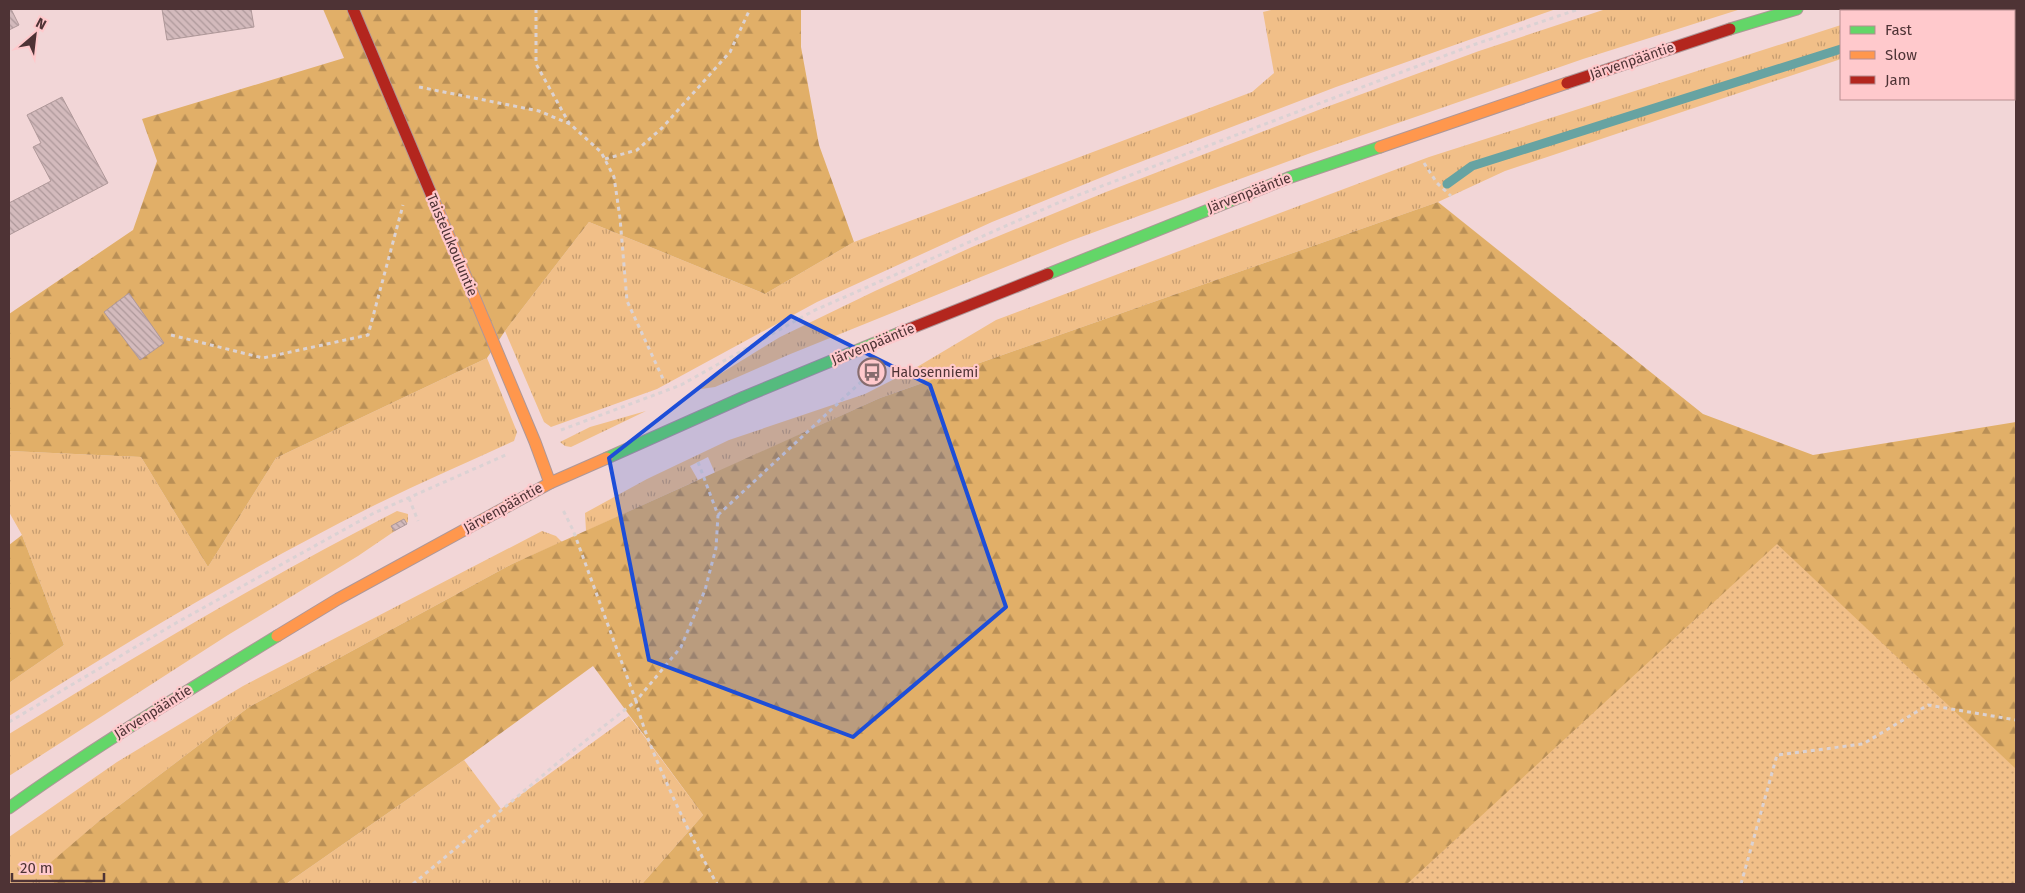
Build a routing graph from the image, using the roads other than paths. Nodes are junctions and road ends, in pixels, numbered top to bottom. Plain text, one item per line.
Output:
1 (353, 9) edge
2 (1797, 9) edge
3 (550, 483) junction
4 (9, 808) edge

1 - 3 main road, Taistelukouluntie
2 - 3 main road, Järvenpääntie
3 - 4 main road, Järvenpääntie

